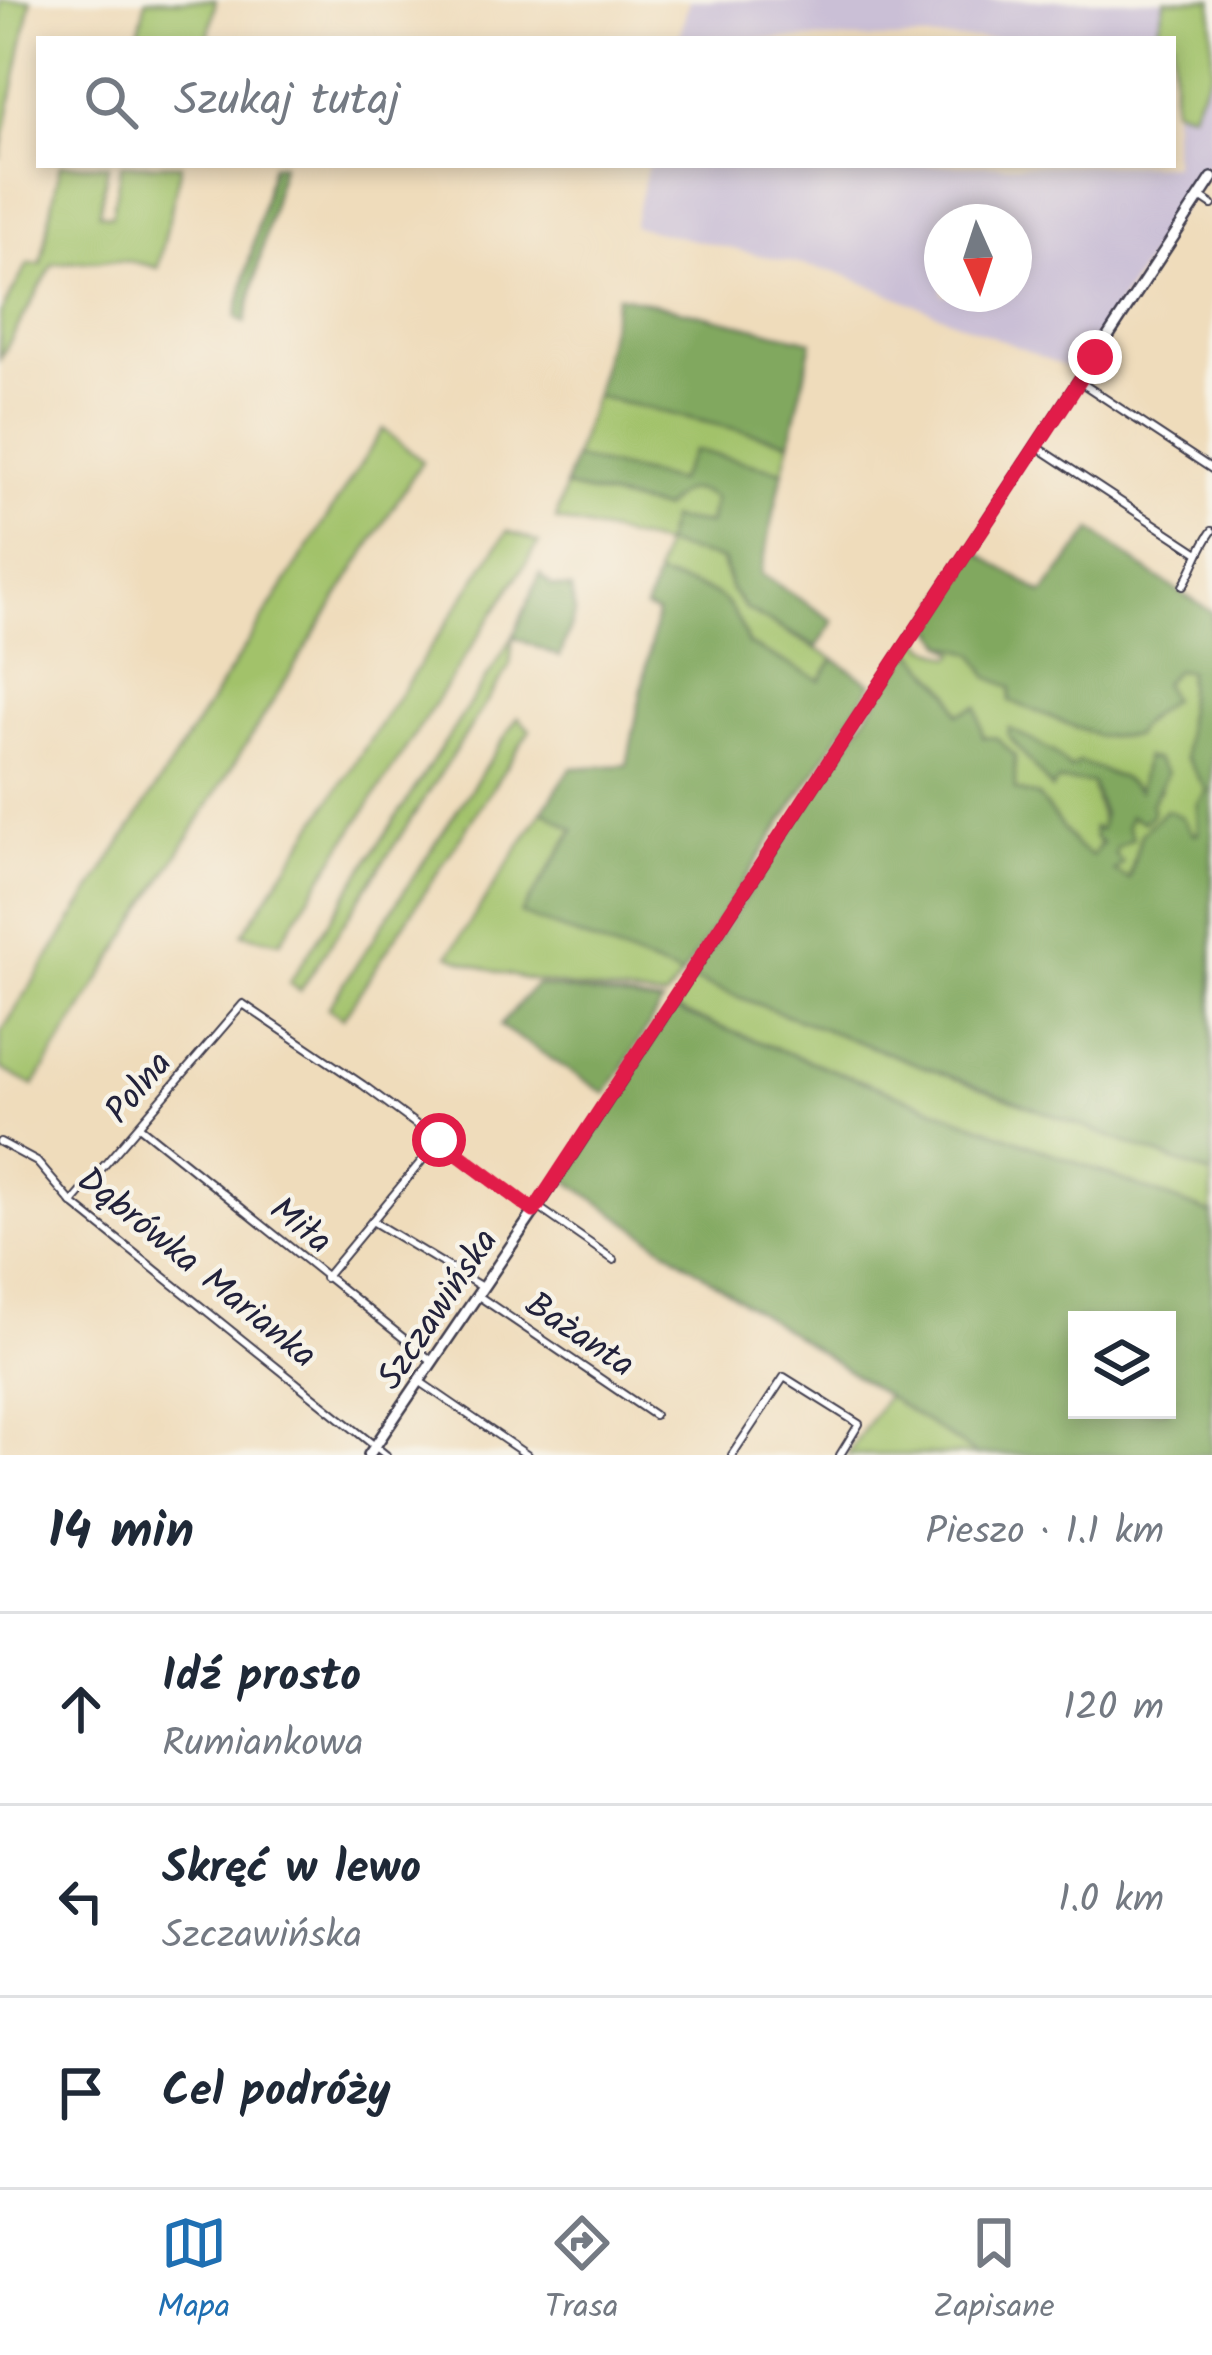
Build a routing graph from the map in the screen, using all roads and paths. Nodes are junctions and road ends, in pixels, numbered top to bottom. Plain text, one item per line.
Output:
1 (1212, 178) edge
2 (1200, 196) junction
3 (1212, 205) edge
4 (1078, 381) junction
5 (1036, 446) junction
6 (1212, 469) edge
7 (1212, 531) edge
8 (1197, 552) junction
9 (1183, 586) dead end
10 (139, 1126) junction
11 (439, 1140) junction
12 (0, 1142) edge
13 (72, 1203) junction
14 (536, 1209) junction
15 (372, 1221) junction
16 (614, 1260) dead end
17 (325, 1278) junction
18 (480, 1291) junction
19 (432, 1361) junction
20 (419, 1381) junction
21 (654, 1415) dead end
22 (372, 1450) edge
23 (386, 1455) edge
24 (527, 1455) edge
25 (732, 1455) edge
26 (840, 1455) edge

1 - 2 street, Szczawińska
2 - 3 street
2 - 4 street, Szczawińska
4 - 5 street, Szczawińska
4 - 6 street
5 - 8 street
5 - 14 street, Szczawińska
7 - 8 street
8 - 9 street
10 - 11 street, Polna
10 - 13 street, Polna
10 - 17 street, Miła
11 - 14 street
11 - 15 street
12 - 13 street, Dąbrówka Marianka
13 - 22 street, Dąbrówka Marianka
14 - 16 street
14 - 18 street, Szczawińska
15 - 17 street
15 - 18 street, Bażanta
17 - 19 street, Miła
18 - 19 street, Szczawińska
18 - 21 street, Bażanta
19 - 20 street, Szczawińska
20 - 22 street, Szczawińska
20 - 24 street
22 - 23 street, Dąbrówka Marianka
25 - 26 street

